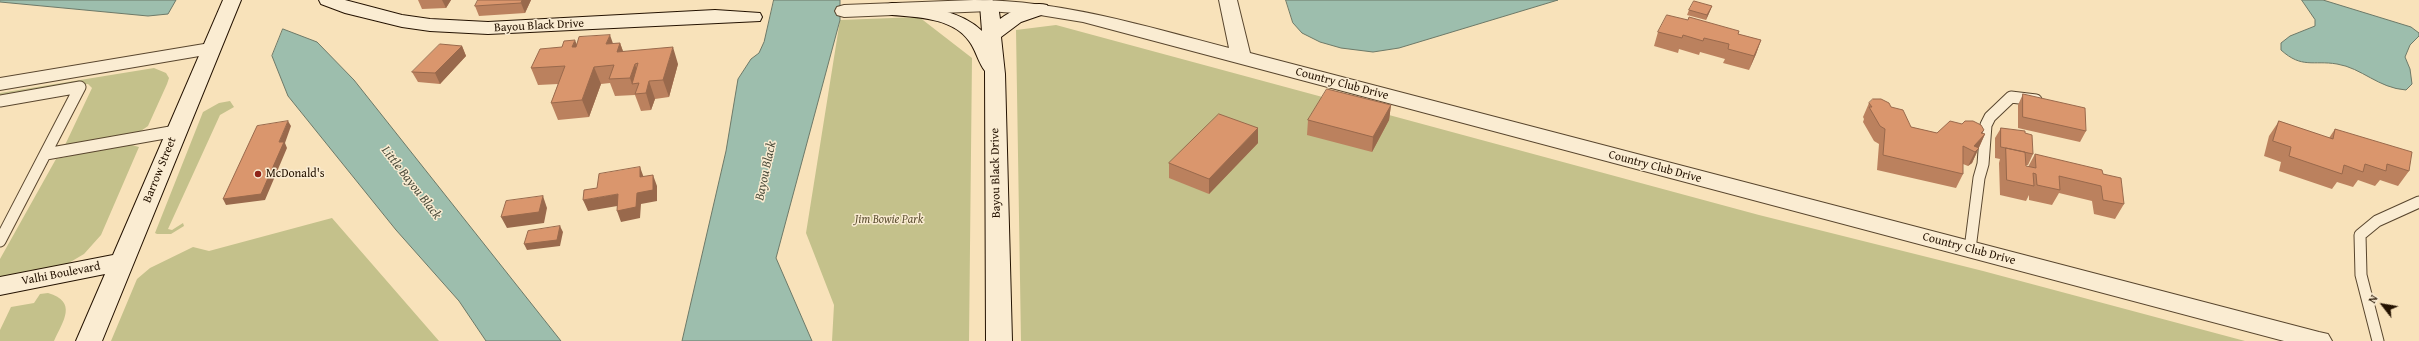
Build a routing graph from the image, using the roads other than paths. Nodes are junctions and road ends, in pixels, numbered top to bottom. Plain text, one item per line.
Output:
1 (232, 0) edge
2 (328, 0) edge
3 (1228, 0) edge
4 (993, 3) edge
5 (892, 9) junction
6 (1040, 9) junction
7 (844, 11) dead end
8 (753, 17) dead end
9 (993, 35) junction
10 (210, 49) junction
11 (1241, 58) junction
12 (995, 74) junction
13 (0, 84) edge
14 (0, 101) edge
15 (2050, 103) edge
16 (176, 131) junction
17 (46, 154) junction
18 (2419, 202) edge
19 (0, 241) edge
20 (1970, 250) junction
21 (122, 262) junction
22 (0, 286) edge
23 (90, 341) edge
24 (999, 341) edge
25 (2319, 341) edge
26 (2378, 341) edge

1 - 10 street, Barrow Street
2 - 8 street, Bayou Black Drive
3 - 11 street
4 - 5 street, Country Club Drive
4 - 6 street, Country Club Drive
4 - 9 street, Bayou Black Drive
5 - 7 street
5 - 12 street
6 - 9 street
6 - 11 street, Country Club Drive
9 - 12 street, Bayou Black Drive
10 - 13 street
10 - 16 street, Barrow Street
11 - 20 street, Country Club Drive
12 - 24 street, Bayou Black Drive
14 - 17 lane
15 - 20 lane
16 - 17 lane
16 - 21 street, Barrow Street
17 - 19 lane
18 - 26 lane
20 - 25 street, Country Club Drive
21 - 22 street, Valhi Boulevard
21 - 23 street, Barrow Street

